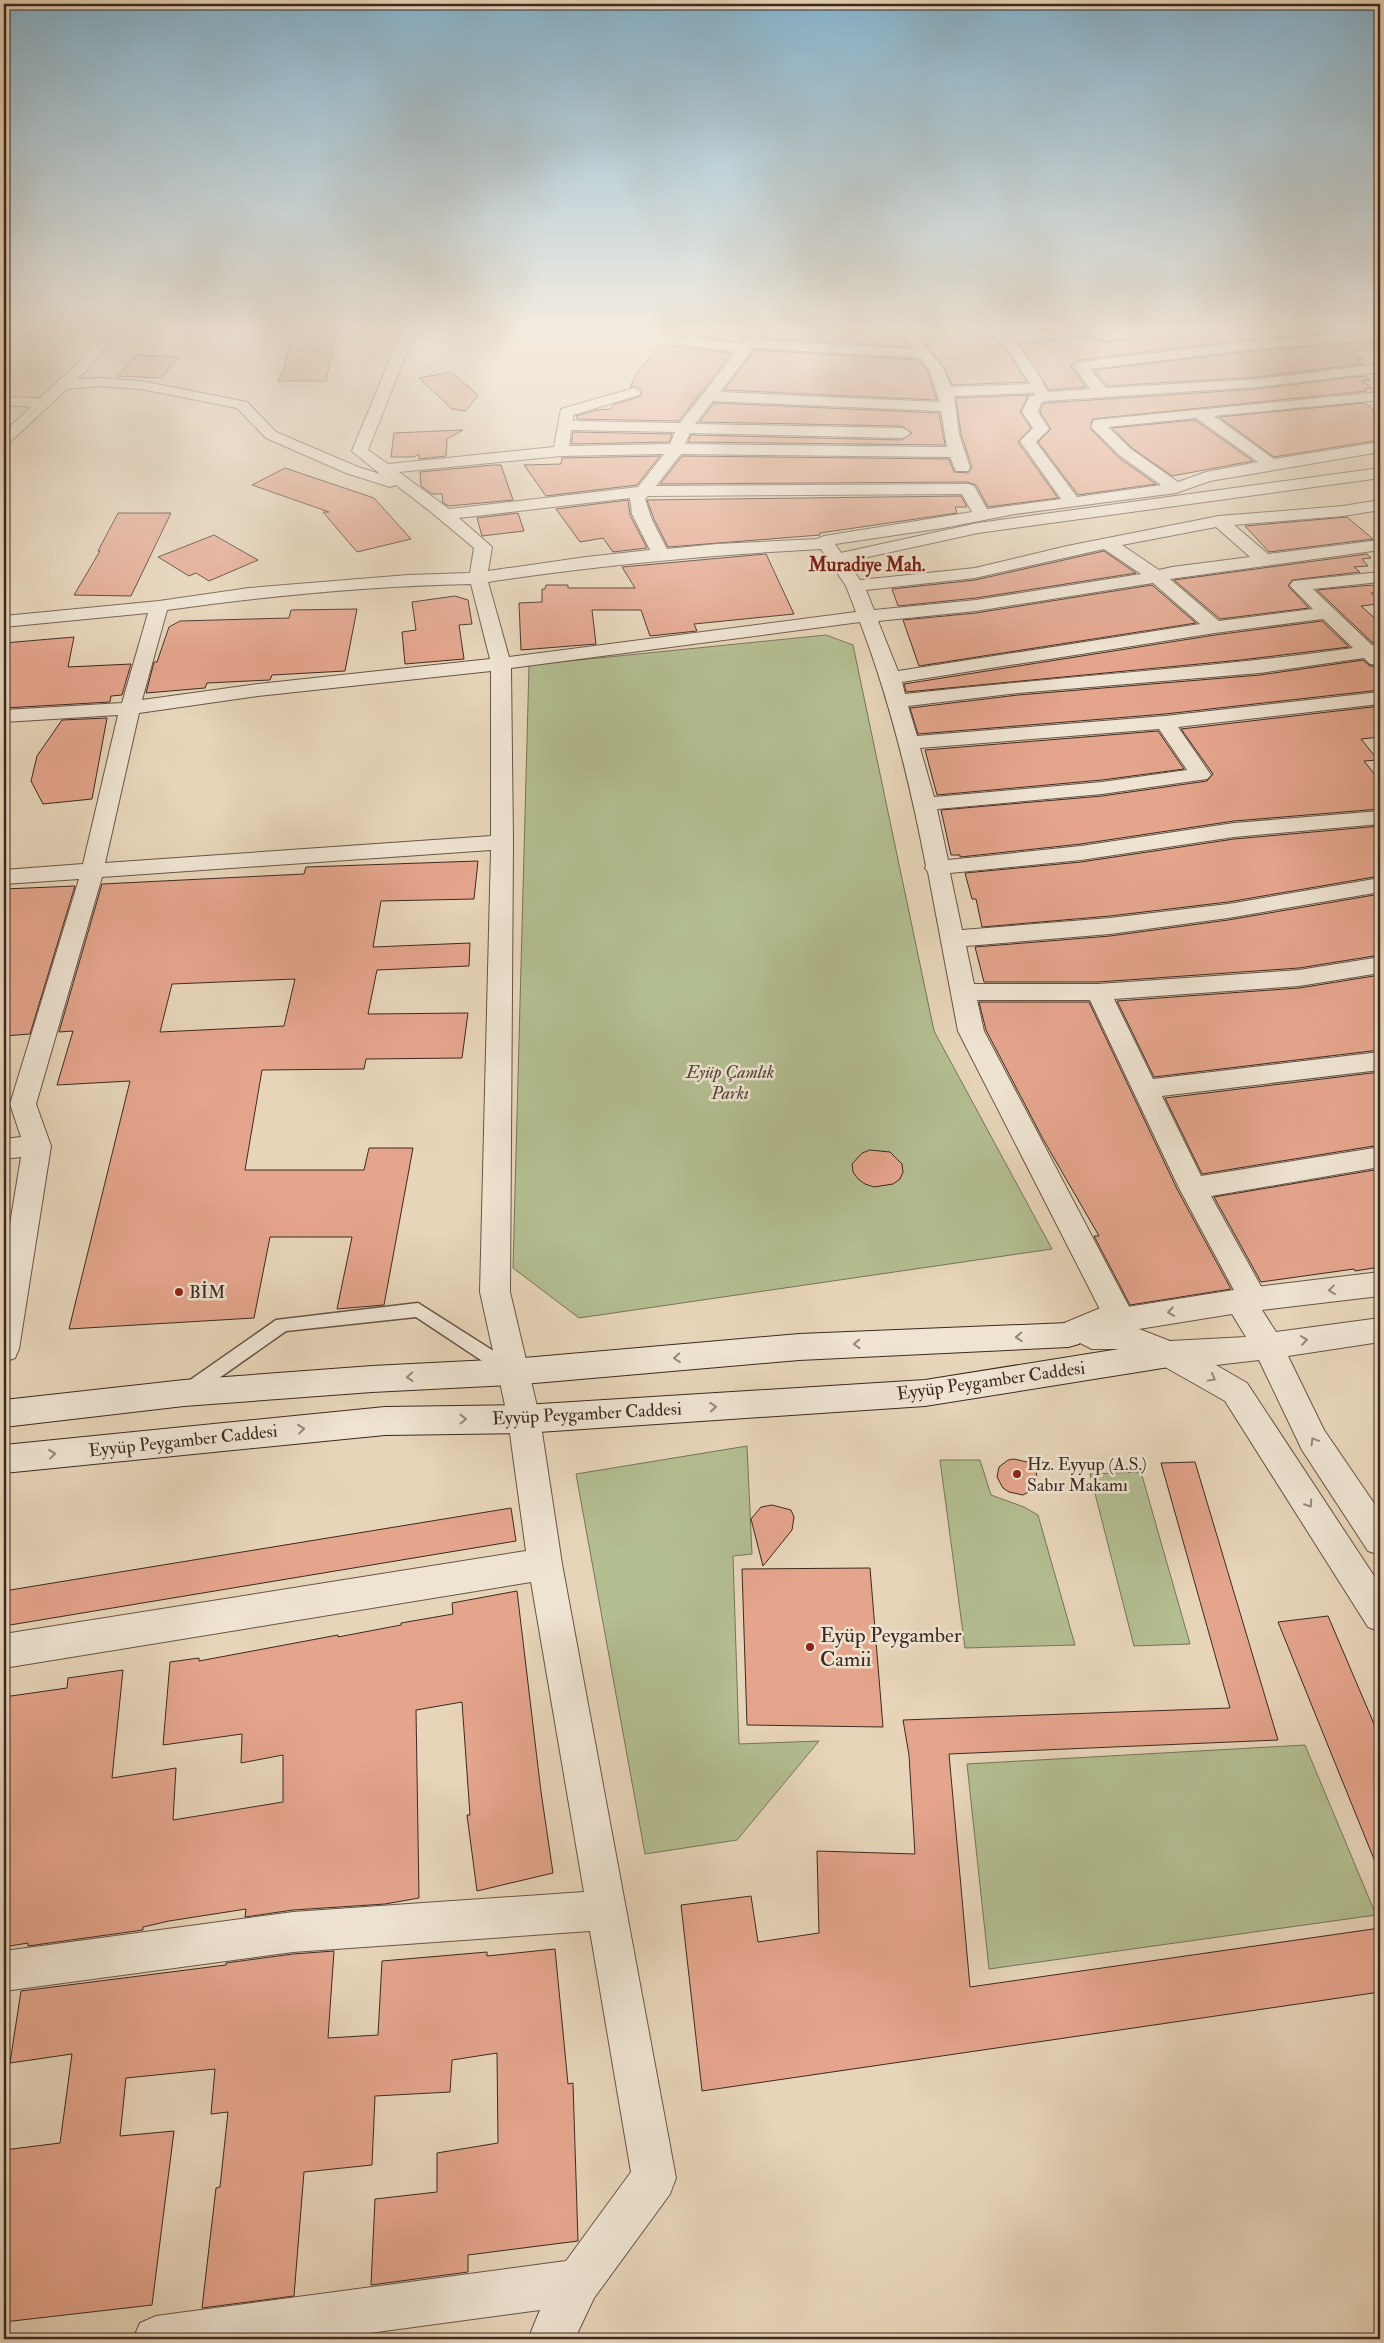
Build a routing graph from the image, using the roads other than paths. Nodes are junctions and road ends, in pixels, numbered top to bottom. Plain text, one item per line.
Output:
1 (281, 439) edge
2 (365, 439) edge
3 (562, 439) edge
4 (680, 439) edge
5 (952, 439) edge
6 (1030, 439) edge
7 (1112, 439) edge
8 (1236, 439) edge
9 (1380, 447) edge
10 (676, 449) junction
11 (561, 450) junction
12 (957, 452) junction
13 (1271, 464) junction
14 (384, 469) junction
15 (1380, 472) edge
16 (408, 486) junction
17 (1176, 488) junction
18 (968, 489) junction
19 (644, 491) junction
20 (1070, 502) junction
21 (1380, 505) edge
22 (443, 515) junction
23 (982, 516) junction
24 (1219, 521) junction
25 (1108, 544) junction
26 (1380, 545) edge
27 (831, 552) junction
28 (661, 555) junction
29 (1264, 560) junction
30 (1380, 577) edge
31 (478, 578) junction
32 (1157, 578) junction
33 (855, 586) junction
34 (159, 606) junction
35 (1327, 613) junction
36 (866, 616) junction
37 (4, 621) edge
38 (1215, 627) junction
39 (1376, 655) edge
40 (501, 664) junction
41 (891, 678) junction
42 (1380, 698) edge
43 (897, 702) junction
44 (130, 708) junction
45 (4, 716) edge
46 (1165, 722) junction
47 (909, 742) junction
48 (924, 804) junction
49 (1380, 816) edge
50 (502, 842) junction
51 (936, 868) junction
52 (92, 872) junction
53 (4, 877) edge
54 (1380, 885) edge
55 (952, 938) junction
56 (1380, 966) edge
57 (962, 992) junction
58 (1098, 992) junction
59 (1380, 1061) edge
60 (1144, 1089) junction
61 (37, 1146) junction
62 (4, 1148) edge
63 (1380, 1156) edge
64 (1194, 1188) junction
65 (1380, 1284) edge
66 (1247, 1300) junction
67 (1121, 1320) junction
68 (1380, 1330) edge
69 (1068, 1335) junction
70 (1268, 1346) junction
71 (4, 1349) edge
72 (1169, 1354) junction
73 (512, 1372) junction
74 (184, 1393) junction
75 (4, 1414) edge
76 (524, 1419) junction
77 (4, 1458) edge
78 (1380, 1540) edge
79 (546, 1564) junction
80 (1380, 1615) edge
81 (4, 1651) edge
82 (606, 1910) junction
83 (4, 1971) edge
84 (578, 2282) junction
85 (156, 2339) edge
86 (554, 2339) edge

1 - 16 street
2 - 14 street
3 - 11 street
4 - 10 street
5 - 12 street
6 - 20 street
7 - 17 street
8 - 13 street
9 - 13 street
10 - 11 street
10 - 12 street
10 - 19 street
11 - 14 street
12 - 18 street
13 - 17 street
14 - 16 street
15 - 27 street
16 - 22 street
17 - 20 street
18 - 19 street
18 - 23 street
19 - 22 street
19 - 28 street
20 - 23 street
21 - 24 street
22 - 31 street
23 - 27 street
24 - 25 street
24 - 29 street
25 - 32 street
25 - 33 street
26 - 29 street
27 - 28 street
27 - 33 street
28 - 31 street
29 - 32 street
30 - 35 street
31 - 34 street
31 - 40 street
32 - 36 street
32 - 38 street
33 - 36 street
34 - 37 street
34 - 44 street
35 - 38 street
35 - 39 street
36 - 40 street
36 - 41 street
38 - 41 street
39 - 43 street
40 - 44 street
40 - 50 street
41 - 43 street
42 - 46 street
43 - 47 street
44 - 45 street
44 - 52 street
46 - 47 street
46 - 48 street
47 - 48 street
48 - 51 street
49 - 51 street
50 - 52 street
50 - 73 street
51 - 55 street
52 - 53 street
52 - 61 street
54 - 55 street
55 - 57 street
56 - 58 street
57 - 58 street
57 - 67 street
58 - 60 street
59 - 60 street
60 - 64 street
61 - 62 street
61 - 71 street
63 - 64 street
64 - 66 street
65 -> 66 street, Eyyüp Peygamber Caddesi
66 -> 67 street, Eyyüp Peygamber Caddesi
66 - 70 street
67 - 69 street, Eyyüp Peygamber Caddesi
70 -> 68 street, Eyyüp Peygamber Caddesi
69 - 72 street, Eyyüp Peygamber Caddesi
69 -> 73 street, Eyyüp Peygamber Caddesi
70 - 72 street, Eyyüp Peygamber Caddesi
78 -> 70 street
76 -> 72 street, Eyyüp Peygamber Caddesi
72 -> 80 street
73 -> 74 street, Eyyüp Peygamber Caddesi
73 - 74 lane
73 - 76 street
74 - 75 street, Eyyüp Peygamber Caddesi
77 -> 76 street, Eyyüp Peygamber Caddesi
76 - 79 street
79 - 81 street
79 - 82 street
82 - 83 street
82 - 84 street
84 - 85 street
84 - 86 street

